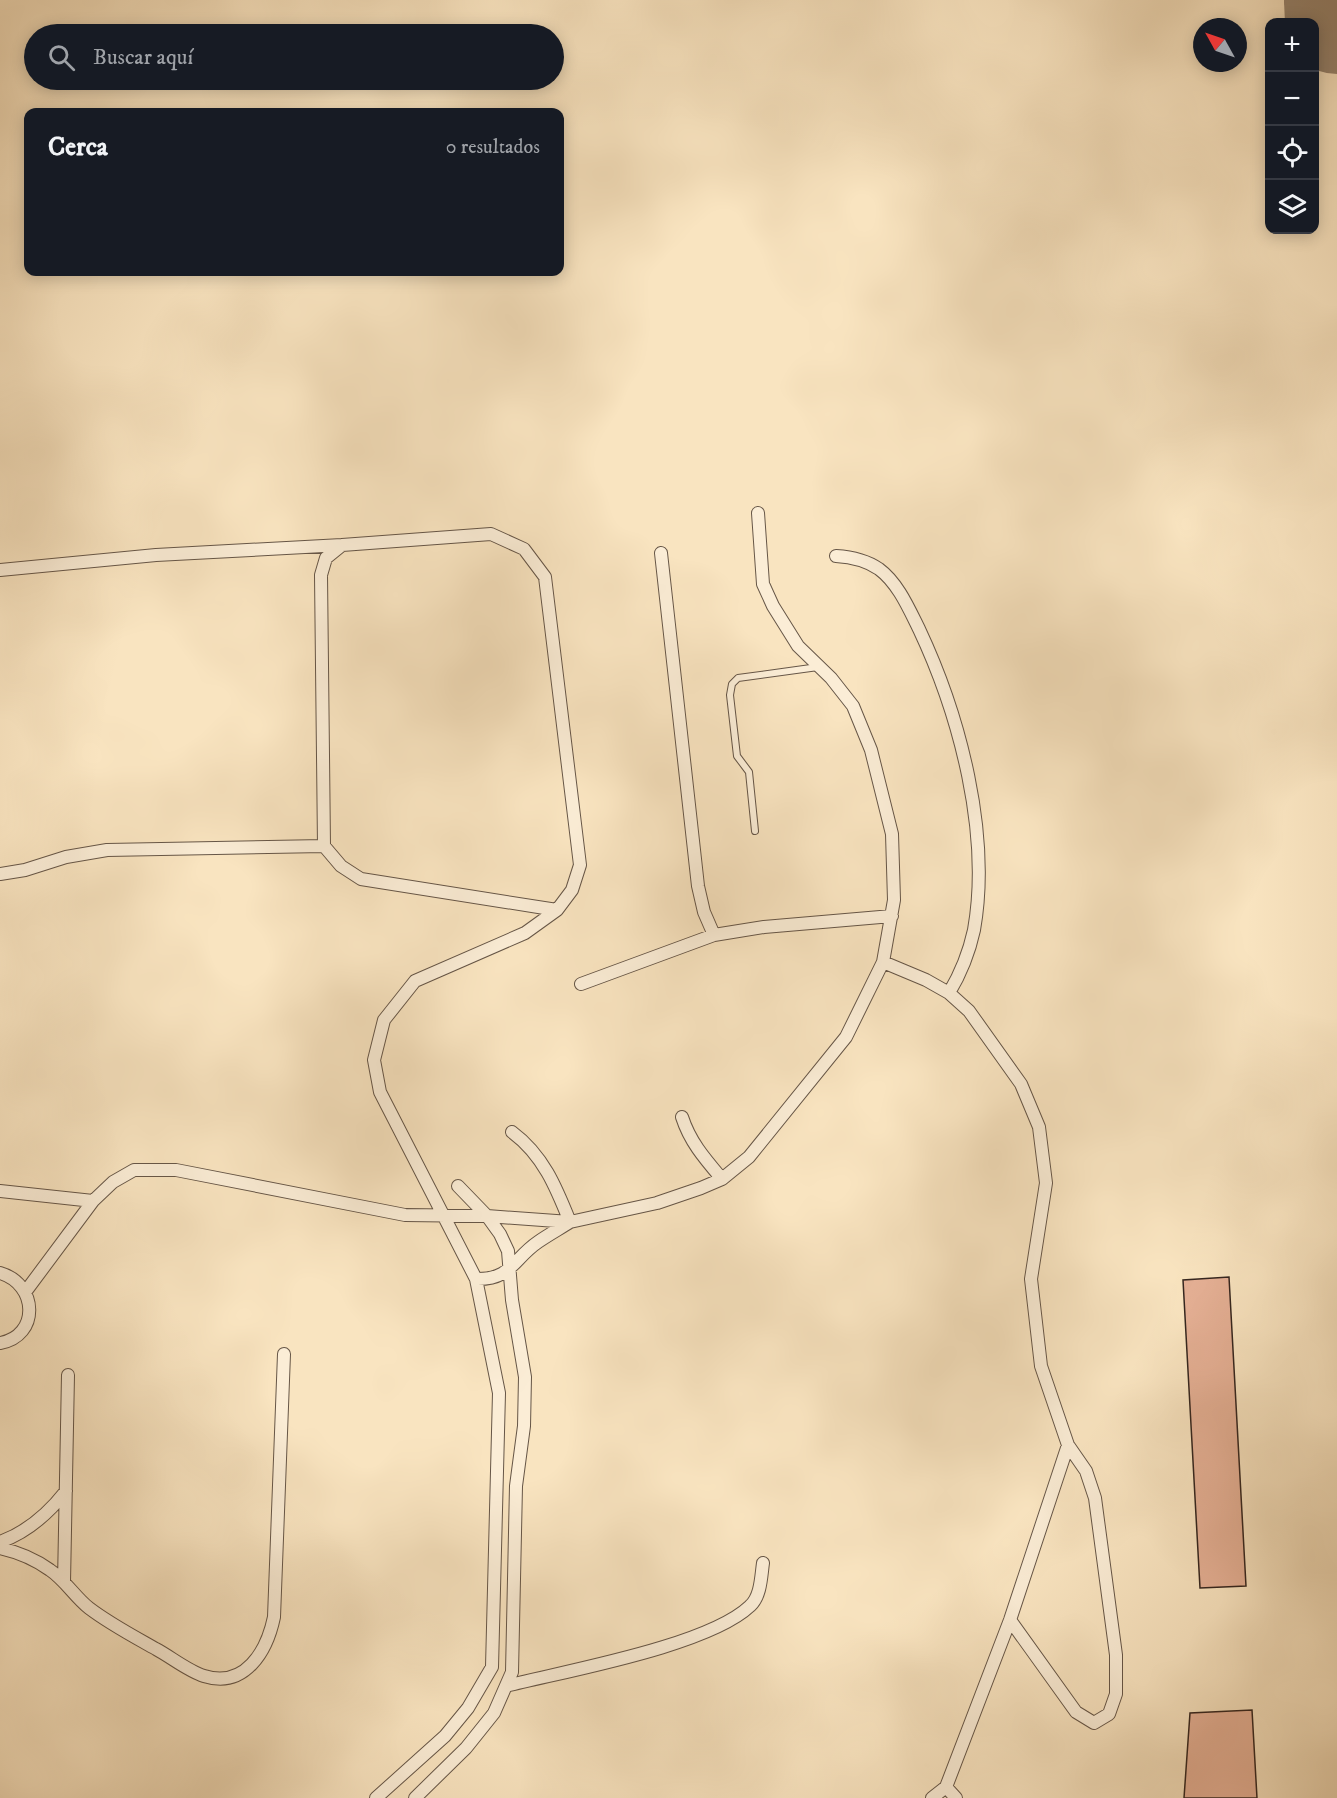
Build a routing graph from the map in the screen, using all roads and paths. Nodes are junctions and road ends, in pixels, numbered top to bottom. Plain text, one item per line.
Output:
1 (758, 513) dead end
2 (342, 544) junction
3 (662, 553) dead end
4 (836, 556) dead end
5 (0, 570) edge
6 (819, 667) junction
7 (755, 831) dead end
8 (324, 846) junction
9 (0, 874) edge
10 (557, 910) junction
11 (892, 916) junction
12 (714, 935) junction
13 (883, 962) junction
14 (581, 984) dead end
15 (949, 993) junction
16 (682, 1117) dead end
17 (512, 1132) dead end
18 (722, 1179) junction
19 (458, 1186) dead end
20 (0, 1191) edge
21 (93, 1201) junction
22 (442, 1216) junction
23 (487, 1216) junction
24 (570, 1222) junction
25 (509, 1270) junction
26 (0, 1273) edge
27 (476, 1279) junction
28 (26, 1291) junction
29 (0, 1343) edge
30 (284, 1354) dead end
31 (68, 1374) dead end
32 (1068, 1445) junction
33 (66, 1491) junction
34 (0, 1542) edge
35 (0, 1548) edge
36 (763, 1563) dead end
37 (64, 1582) junction
38 (1010, 1620) junction
39 (506, 1686) junction
40 (946, 1787) junction
41 (376, 1798) edge
42 (415, 1798) edge
43 (932, 1798) edge
44 (956, 1798) edge

1 - 6 street
2 - 5 street
2 - 8 street
2 - 10 street
3 - 12 street
4 - 15 street
6 - 7 lane
6 - 11 street
8 - 9 street
8 - 10 street
10 - 22 street
11 - 12 street
11 - 13 street
12 - 14 street
13 - 15 street
13 - 18 street
15 - 32 street
16 - 18 street
17 - 24 street
18 - 24 street
19 - 23 street
20 - 21 street
21 - 22 street
21 - 28 street
22 - 23 street
22 - 27 street
23 - 24 street
23 - 25 street
24 - 25 street
25 - 27 street
25 - 39 street
26 - 28 street
27 - 41 street
28 - 29 street
30 - 37 street
31 - 33 street
32 - 38 street
32 - 38 street
33 - 34 street
33 - 37 street
35 - 37 street
36 - 39 street
38 - 40 street
39 - 42 street
40 - 43 street
40 - 44 street

